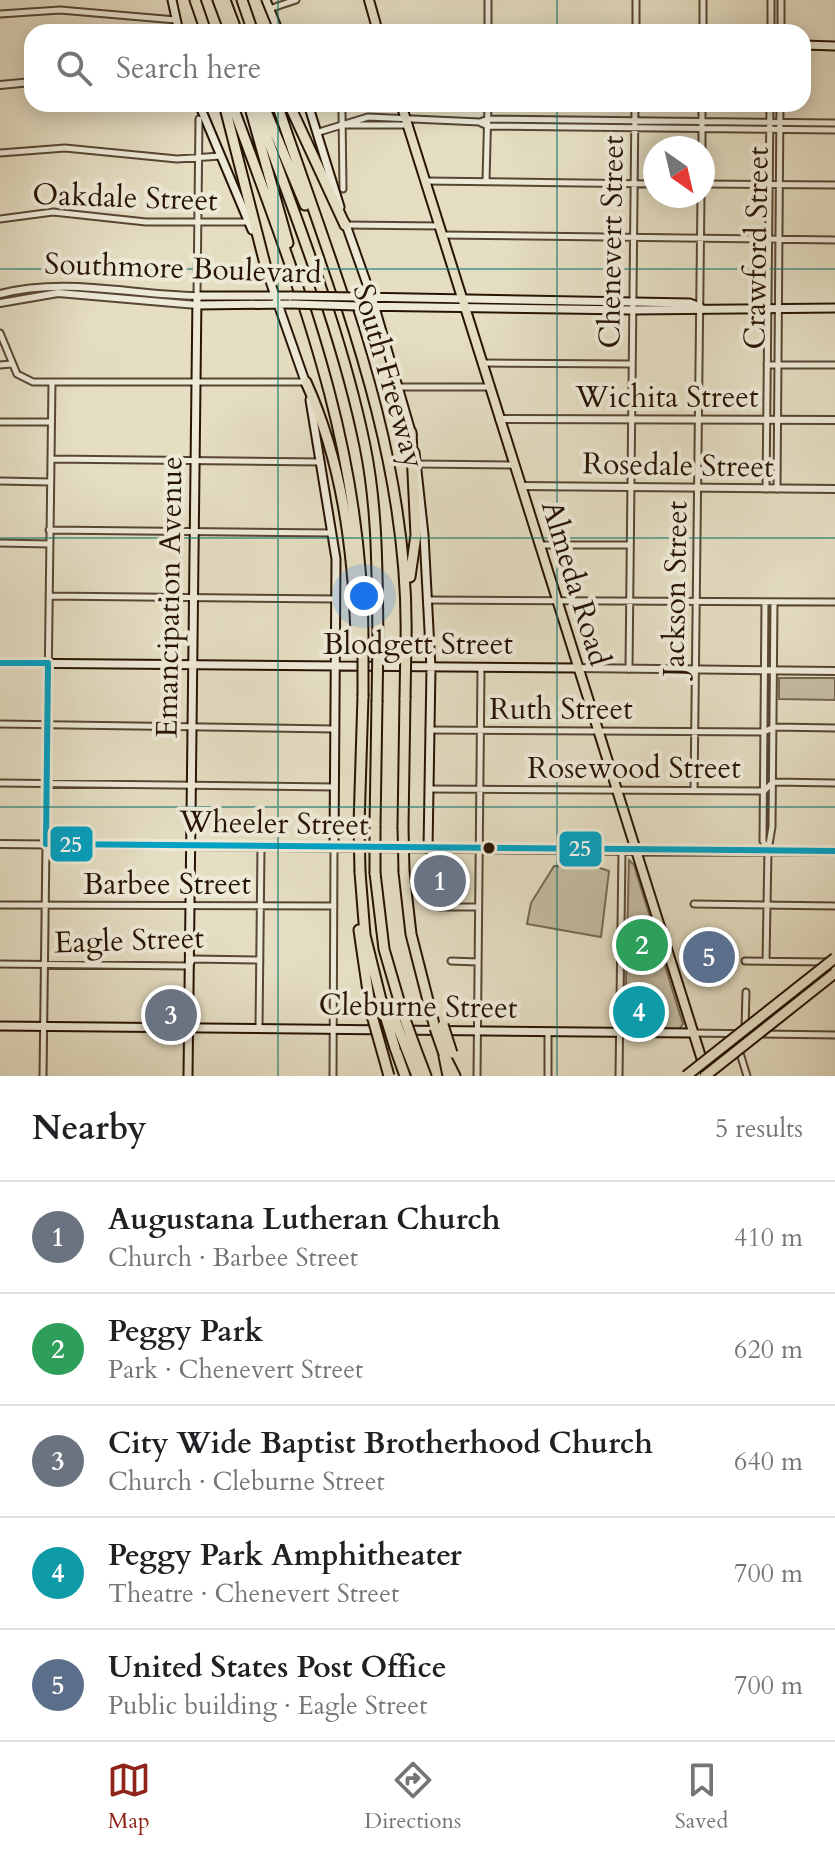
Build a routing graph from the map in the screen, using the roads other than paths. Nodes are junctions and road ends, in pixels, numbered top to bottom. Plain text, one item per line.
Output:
1 (172, 0) edge
2 (195, 0) edge
3 (218, 0) edge
4 (225, 0) edge
5 (242, 0) edge
6 (266, 0) edge
7 (296, 0) edge
8 (369, 0) edge
9 (488, 0) edge
10 (636, 0) edge
11 (703, 0) edge
12 (771, 0) edge
13 (781, 0) edge
14 (269, 9) junction
15 (0, 14) edge
16 (177, 20) junction
17 (178, 24) edge
18 (204, 24) edge
19 (226, 24) edge
20 (234, 24) edge
21 (250, 24) edge
22 (276, 24) edge
23 (376, 24) edge
24 (488, 24) edge
25 (636, 24) edge
26 (703, 24) edge
27 (771, 24) edge
28 (781, 24) edge
29 (811, 45) edge
30 (835, 46) edge
31 (24, 83) edge
32 (0, 85) edge
33 (202, 112) edge
34 (226, 112) edge
35 (235, 112) edge
36 (251, 112) edge
37 (258, 112) edge
38 (266, 112) edge
39 (280, 112) edge
40 (292, 112) edge
41 (311, 112) edge
42 (340, 112) edge
43 (405, 112) edge
44 (488, 112) edge
45 (635, 112) edge
46 (702, 112) edge
47 (770, 112) edge
48 (780, 112) edge
49 (199, 119) dead end
50 (410, 121) junction
51 (635, 121) junction
52 (702, 122) junction
53 (488, 123) junction
54 (835, 123) edge
55 (342, 125) junction
56 (770, 126) junction
57 (779, 126) junction
58 (635, 128) junction
59 (702, 129) junction
60 (835, 130) edge
61 (319, 132) junction
62 (702, 136) edge
63 (0, 153) edge
64 (222, 155) junction
65 (200, 159) junction
66 (426, 181) junction
67 (486, 181) junction
68 (634, 183) junction
69 (643, 183) edge
70 (715, 184) edge
71 (769, 184) junction
72 (779, 184) junction
73 (835, 185) edge
74 (343, 189) dead end
75 (701, 208) edge
76 (0, 219) edge
77 (250, 222) junction
78 (198, 224) junction
79 (345, 225) junction
80 (441, 231) junction
81 (633, 237) junction
82 (701, 238) junction
83 (769, 239) junction
84 (779, 239) junction
85 (835, 240) edge
86 (266, 268) junction
87 (269, 279) junction
88 (340, 290) junction
89 (87, 292) junction
90 (0, 294) edge
91 (294, 296) junction
92 (254, 298) junction
93 (276, 300) junction
94 (197, 301) junction
95 (373, 302) junction
96 (0, 303) edge
97 (465, 304) junction
98 (632, 306) junction
99 (396, 307) junction
100 (700, 307) junction
101 (773, 307) junction
102 (835, 308) edge
103 (382, 330) junction
104 (0, 333) edge
105 (482, 363) junction
106 (11, 364) junction
107 (631, 364) junction
108 (0, 365) edge
109 (767, 365) junction
110 (777, 365) junction
111 (835, 365) edge
112 (52, 382) junction
113 (306, 382) junction
114 (195, 385) junction
115 (399, 387) junction
116 (490, 387) junction
117 (499, 419) junction
118 (631, 419) junction
119 (699, 419) junction
120 (766, 419) junction
121 (776, 419) junction
122 (835, 420) edge
123 (0, 422) edge
124 (51, 422) junction
125 (411, 432) junction
126 (50, 459) junction
127 (194, 461) junction
128 (322, 462) junction
129 (418, 464) junction
130 (514, 465) junction
131 (0, 481) edge
132 (50, 482) junction
133 (521, 486) junction
134 (630, 487) junction
135 (698, 488) junction
136 (766, 489) junction
137 (777, 489) junction
138 (835, 489) edge
139 (49, 530) junction
140 (194, 532) junction
141 (332, 533) junction
142 (0, 543) edge
143 (49, 544) junction
144 (539, 545) junction
145 (630, 545) junction
146 (407, 592) junction
147 (49, 596) junction
148 (193, 597) junction
149 (336, 599) junction
150 (428, 600) junction
151 (557, 600) junction
152 (629, 600) junction
153 (696, 601) junction
154 (765, 602) junction
155 (774, 602) junction
156 (835, 602) edge
157 (360, 635) junction
158 (0, 663) edge
159 (48, 663) junction
160 (192, 665) junction
161 (334, 668) junction
162 (431, 668) junction
163 (577, 668) junction
164 (481, 669) junction
165 (629, 669) junction
166 (696, 669) junction
167 (765, 670) junction
168 (774, 670) junction
169 (835, 671) edge
170 (0, 724) edge
171 (47, 725) junction
172 (192, 727) junction
173 (774, 727) junction
174 (835, 728) edge
175 (334, 729) junction
176 (429, 729) junction
177 (480, 730) junction
178 (598, 731) junction
179 (695, 732) junction
180 (764, 732) junction
181 (773, 782) junction
182 (0, 783) edge
183 (835, 783) edge
184 (47, 784) junction
185 (191, 785) junction
186 (334, 787) junction
187 (429, 789) junction
188 (479, 789) junction
189 (616, 790) junction
190 (694, 791) junction
191 (764, 791) junction
192 (0, 844) edge
193 (46, 844) junction
194 (191, 847) junction
195 (261, 847) junction
196 (334, 848) junction
197 (428, 849) junction
198 (479, 849) junction
199 (768, 850) junction
200 (622, 851) junction
201 (635, 851) junction
202 (835, 851) edge
203 (360, 887) junction
204 (694, 904) dead end
205 (0, 905) edge
206 (45, 906) junction
207 (261, 906) junction
208 (334, 906) junction
209 (766, 906) junction
210 (835, 906) edge
211 (440, 907) dead end
212 (478, 907) junction
213 (189, 908) junction
214 (260, 960) junction
215 (835, 960) edge
216 (451, 961) dead end
217 (745, 961) dead end
218 (766, 961) junction
219 (478, 962) junction
220 (0, 964) edge
221 (45, 965) junction
222 (189, 966) junction
223 (835, 973) edge
224 (746, 992) dead end
225 (393, 1012) junction
226 (0, 1026) edge
227 (44, 1027) junction
228 (188, 1028) junction
229 (259, 1028) junction
230 (333, 1029) junction
231 (477, 1031) junction
232 (548, 1032) junction
233 (620, 1032) junction
234 (692, 1033) junction
235 (734, 1034) junction
236 (745, 1034) junction
237 (835, 1035) edge
238 (406, 1047) junction
239 (448, 1053) junction
240 (708, 1075) edge
241 (43, 1076) edge
242 (188, 1076) edge
243 (333, 1076) edge
244 (389, 1076) edge
245 (405, 1076) edge
246 (417, 1076) edge
247 (426, 1076) edge
248 (448, 1076) edge
249 (458, 1076) edge
250 (477, 1076) edge
251 (548, 1076) edge
252 (619, 1076) edge
253 (686, 1076) edge
254 (747, 1076) edge

1 - 16 main road
2 - 18 highway
3 - 19 highway
4 - 20 highway
5 - 21 highway
6 - 14 main road
7 - 14 street
8 - 23 main road
9 - 24 street
10 - 25 street
11 - 26 street
12 - 27 street
13 - 28 street
14 - 22 main road
15 - 16 street
16 - 17 main road
29 - 30 main road
31 - 32 street
33 - 64 main road
34 - 86 highway
35 - 91 highway, South Freeway
36 - 91 highway
37 - 225 highway, bridge
38 - 88 highway
39 - 88 highway, South Freeway
40 - 79 highway
41 - 61 main road
42 - 55 street
43 - 50 main road, Almeda Road
44 - 53 street
45 - 51 street, Chenevert Street
46 - 52 street
47 - 56 street, Crawford Street
48 - 57 street, Crawford Street
49 - 65 street, Emancipation Avenue
50 - 53 street
50 - 55 street
50 - 66 main road, Almeda Road
51 - 52 street
51 - 53 street
51 - 58 street, Chenevert Street
52 - 56 street
52 - 59 street
53 - 58 street
53 - 67 street
54 - 57 street
55 - 61 street
55 - 74 street
56 - 57 street
56 - 59 street
56 - 71 street, Crawford Street
57 - 60 street
57 - 72 street, Crawford Street
58 - 59 street
58 - 68 street, Chenevert Street
59 - 62 street
61 - 79 main road
63 - 65 street
64 - 65 street
64 - 77 main road
65 - 78 street, Emancipation Avenue
66 - 67 street
66 - 80 main road, Almeda Road
67 - 68 street
68 - 69 street
68 - 81 street, Chenevert Street
70 - 71 street
71 - 72 street
71 - 83 street, Crawford Street
72 - 73 street
72 - 84 street, Crawford Street
75 - 82 street, Jackson Street
76 - 78 street, Oakdale Street
77 - 78 street, Oakdale Street
77 - 86 main road
78 - 94 street, Emancipation Avenue
79 - 80 street
79 - 95 main road
80 - 81 street
80 - 97 main road, Almeda Road
81 - 82 street
81 - 98 street, Chenevert Street
82 - 83 street
82 - 100 street, Jackson Street
83 - 84 street
83 - 101 street, Crawford Street
84 - 85 street
84 - 101 street, Crawford Street
86 - 87 main road
87 - 92 main road
87 - 93 main road
88 - 146 highway, South Freeway
89 - 90 street, Southmore Boulevard
89 - 94 street, Southmore Boulevard
89 - 96 street, Southmore Boulevard
91 - 93 main road, Southmore Boulevard
91 - 95 main road, Southmore Boulevard, bridge
91 - 157 highway, South Freeway
92 - 93 main road, Southmore Boulevard
92 - 94 main road, Southmore Boulevard
93 - 94 main road, Southmore Boulevard
93 - 113 main road
94 - 114 main road, Emancipation Avenue
95 - 97 main road, Southmore Boulevard
95 - 99 main road, Southmore Boulevard
95 - 103 main road
97 - 98 main road, Southmore Boulevard
97 - 99 main road, Southmore Boulevard
97 - 105 main road, Almeda Road
98 - 100 main road, Southmore Boulevard
98 - 107 street, Chenevert Street
99 - 103 main road
100 - 101 main road, Southmore Boulevard
100 - 119 street, Jackson Street
101 - 102 main road, Southmore Boulevard
101 - 109 street, Crawford Street
101 - 110 street, Crawford Street
103 - 115 main road
104 - 106 street
105 - 107 street
105 - 116 main road, Almeda Road
106 - 108 street
106 - 112 street
107 - 118 street, Chenevert Street
109 - 110 street
109 - 120 street, Crawford Street
110 - 111 street
110 - 121 street, Crawford Street
112 - 114 street
112 - 124 street
113 - 114 street
113 - 128 main road
113 - 157 highway
114 - 127 main road, Emancipation Avenue
115 - 116 street
115 - 125 main road
116 - 117 main road, Almeda Road
117 - 118 street, Wichita Street
117 - 130 main road, Almeda Road
118 - 119 street, Wichita Street
118 - 134 street, Chenevert Street
119 - 120 street, Wichita Street
119 - 135 street, Jackson Street
120 - 121 street, Wichita Street
120 - 136 street, Crawford Street
121 - 122 street, Wichita Street
121 - 137 street, Crawford Street
123 - 124 street
124 - 126 street
125 - 129 main road
125 - 146 highway
126 - 127 street
126 - 132 street
127 - 128 street
127 - 140 main road, Emancipation Avenue
128 - 141 main road
129 - 130 street
129 - 150 main road
130 - 133 main road, Almeda Road
131 - 132 street
132 - 139 street
133 - 134 street, Rosedale Street
133 - 144 main road, Almeda Road
134 - 135 street, Rosedale Street
134 - 145 street, Chenevert Street
135 - 136 street, Rosedale Street
135 - 153 street, Jackson Street
136 - 137 street, Rosedale Street
137 - 138 street, Rosedale Street
139 - 140 street
139 - 143 street
140 - 141 street
140 - 148 main road, Emancipation Avenue
141 - 149 main road
142 - 143 street
143 - 147 street
144 - 145 street
144 - 151 main road, Almeda Road
145 - 152 street, Chenevert Street
146 - 239 highway, South Freeway, bridge
147 - 148 street
147 - 159 street
148 - 149 street
148 - 160 main road, Emancipation Avenue
149 - 161 main road
150 - 151 street
150 - 162 main road
151 - 152 street
151 - 163 main road, Almeda Road
152 - 153 street
152 - 165 street, Chenevert Street
153 - 154 street
153 - 166 street, Jackson Street
154 - 155 street
154 - 167 street
155 - 156 street
155 - 168 street
157 - 203 highway, South Freeway, bridge
158 - 159 main road, Blodgett Street
159 - 160 main road, Blodgett Street
159 - 171 street
160 - 161 main road, Blodgett Street
160 - 172 main road, Emancipation Avenue
161 - 162 main road, Blodgett Street
161 - 175 main road
162 - 164 main road, Blodgett Street
162 - 176 main road
163 - 164 main road, Blodgett Street
163 - 165 street, Blodgett Street
163 - 178 main road, Almeda Road
164 - 177 street
165 - 166 street, Blodgett Street
166 - 167 street, Blodgett Street
166 - 179 street, Jackson Street
167 - 168 street, Blodgett Street
167 - 180 street
168 - 169 street, Blodgett Street
168 - 173 street
170 - 171 street
171 - 172 street
171 - 184 street
172 - 175 street
172 - 185 main road, Emancipation Avenue
173 - 174 street, Ruth Street
173 - 180 street, Ruth Street
173 - 181 street
175 - 186 main road
176 - 177 street, Ruth Street
176 - 187 main road
177 - 178 street, Ruth Street
177 - 188 street
178 - 179 street, Ruth Street
178 - 189 main road, Almeda Road
179 - 180 street, Ruth Street
179 - 190 street, Jackson Street
180 - 191 street
181 - 183 street, Rosewood Street
181 - 191 street, Rosewood Street
181 - 199 street
182 - 184 street
184 - 185 street
184 - 193 street
185 - 186 street
185 - 194 main road, Emancipation Avenue
186 - 196 main road
187 - 188 street, Rosewood Street
187 - 197 main road
188 - 189 street, Rosewood Street
188 - 198 street
189 - 190 street, Rosewood Street
189 - 201 main road, Almeda Road
190 - 191 street, Rosewood Street
191 - 199 street
192 - 193 street, Wheeler Street
193 - 194 street, Wheeler Street
193 - 206 street
194 - 195 street, Wheeler Street
194 - 213 main road, Emancipation Avenue
195 - 196 street, Wheeler Street
195 - 207 street
196 - 197 street, Wheeler Street
196 - 208 street
197 - 198 street, Wheeler Street
198 - 200 street, Wheeler Street
198 - 212 street
199 - 201 main road, Wheeler Street
199 - 202 main road, Wheeler Street
199 - 209 street
200 - 201 street, Wheeler Street
200 - 233 street
201 - 234 main road, Almeda Road
203 - 225 highway
203 - 244 highway, bridge
204 - 209 street
205 - 206 street, Barbee Street
206 - 213 street, Barbee Street
206 - 221 street
207 - 208 street, Barbee Street
207 - 213 street, Barbee Street
207 - 214 street
208 - 230 street
209 - 210 street
209 - 218 street
211 - 212 street
212 - 219 street
213 - 222 main road, Emancipation Avenue
214 - 222 street, Eagle Street
214 - 229 street
215 - 218 street
215 - 253 highway, bridge
216 - 219 street
217 - 218 street
219 - 231 street
220 - 221 street, Eagle Street
221 - 222 street, Eagle Street
221 - 227 street
222 - 228 main road, Emancipation Avenue
223 - 240 highway, bridge
224 - 236 street
225 - 238 highway, bridge
225 - 238 highway, bridge
226 - 227 main road, Cleburne Street
227 - 228 main road, Cleburne Street
227 - 241 street
228 - 229 main road, Cleburne Street
228 - 242 main road, Emancipation Avenue
229 - 230 main road, Cleburne Street
230 - 231 main road, Cleburne Street
230 - 243 street
231 - 232 main road, Cleburne Street
231 - 250 street
232 - 233 main road, Cleburne Street
232 - 251 street
233 - 234 main road, Cleburne Street
233 - 252 street
234 - 235 street, Cleburne Street
234 - 240 main road, Almeda Road
235 - 236 street, Cleburne Street
235 - 254 street
236 - 237 street, Cleburne Street
238 - 245 highway
238 - 246 highway
238 - 247 highway
239 - 248 highway
239 - 249 highway

